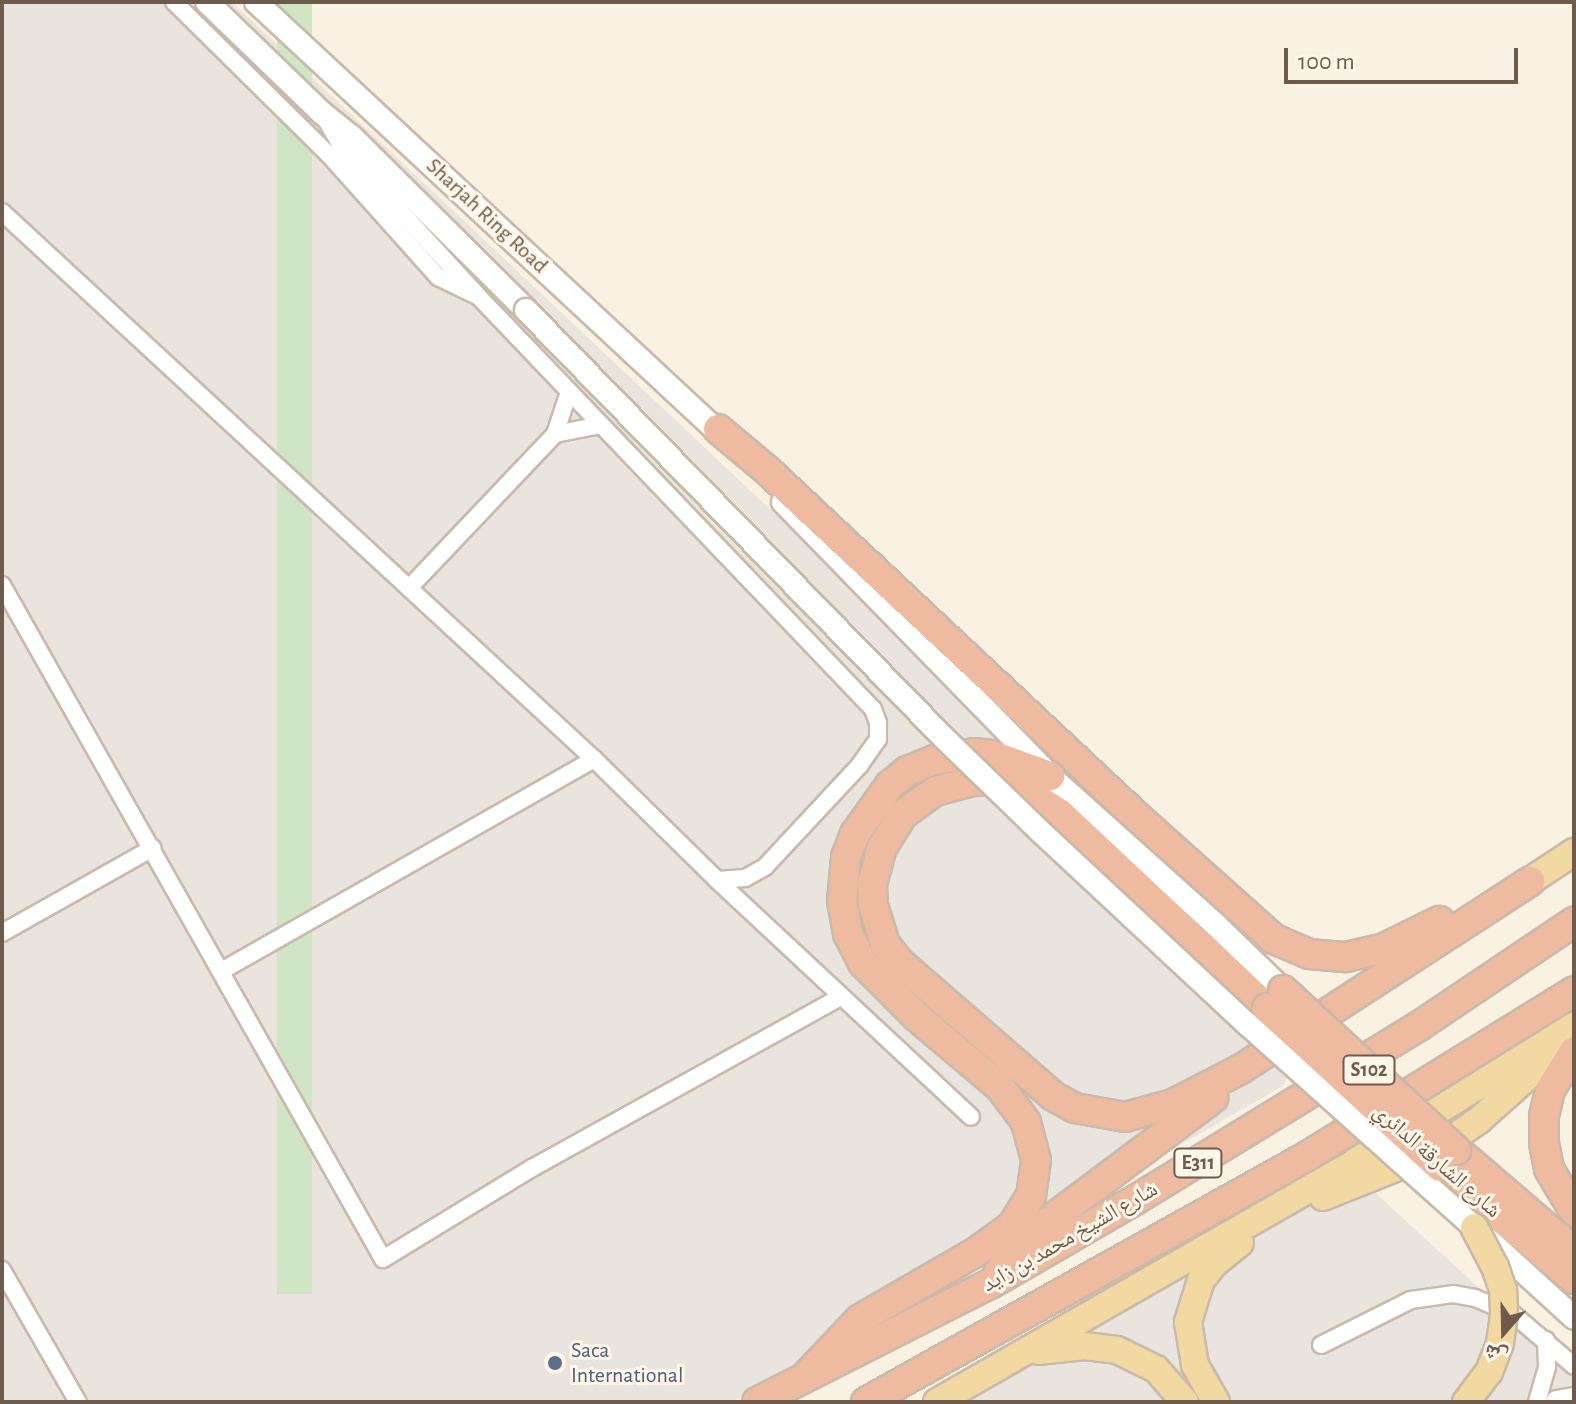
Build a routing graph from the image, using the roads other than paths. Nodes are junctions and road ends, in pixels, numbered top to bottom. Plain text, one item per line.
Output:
1 (174, 2) edge
2 (207, 2) edge
3 (256, 2) edge
4 (322, 113) junction
5 (6, 221) edge
6 (478, 296) junction
7 (569, 392) junction
8 (601, 425) junction
9 (718, 429) junction
10 (555, 434) junction
11 (2, 585) edge
12 (409, 588) junction
13 (594, 759) junction
14 (1050, 776) junction
15 (153, 848) junction
16 (1574, 852) edge
17 (717, 880) junction
18 (1530, 881) junction
19 (1574, 922) edge
20 (2, 933) edge
21 (223, 970) junction
22 (1574, 991) edge
23 (841, 997) junction
24 (1275, 999) junction
25 (1574, 1026) edge
26 (1574, 1035) edge
27 (1574, 1051) edge
28 (1241, 1069) junction
29 (971, 1117) dead end
30 (1448, 1158) junction
31 (1574, 1211) edge
32 (1474, 1227) junction
33 (1574, 1251) edge
34 (2, 1270) edge
35 (1574, 1279) edge
36 (992, 1283) junction
37 (1571, 1315) edge
38 (1546, 1340) junction
39 (1321, 1345) dead end
40 (1023, 1354) junction
41 (1574, 1366) edge
42 (806, 1376) junction
43 (1574, 1399) edge
44 (78, 1402) edge
45 (757, 1402) edge
46 (866, 1402) edge
47 (937, 1402) edge
48 (1185, 1402) edge
49 (1216, 1402) edge
50 (1466, 1402) edge
51 (1537, 1402) edge
52 (1557, 1402) edge

1 - 6 street
2 - 4 street
3 - 9 street, Sharjah Ring Road
4 - 6 street
4 - 32 street, bridge
5 - 12 street
6 - 7 street
7 - 8 street
7 - 10 street
8 - 10 street
8 - 17 street
9 - 14 street, Sharjah Ring Road
9 - 18 highway
10 - 12 street
11 - 15 street
12 - 13 street
13 - 17 street
13 - 21 street
14 - 24 street, Sharjah Ring Road
14 - 42 highway
15 - 20 street
15 - 21 street
16 - 18 main road
17 - 23 street
18 - 28 highway
19 - 36 highway, شارع الشيخ محمد بن زايد / E311
21 - 23 street
22 - 46 highway, شارع الشيخ محمد بن زايد / E311
23 - 29 street
24 - 28 highway, شارع الشارقة الدائري
24 - 30 highway, شارع الشارقة الدائري / S102, bridge
25 - 40 main road
26 - 49 main road
27 - 31 highway
28 - 36 highway
30 - 33 highway, شارع الشارقة الدائري / S102
30 - 35 highway, شارع الشارقة الدائري / S102
32 - 37 street
32 - 50 main road, bridge
34 - 44 street
36 - 42 highway, شارع الشيخ محمد بن زايد / E311
38 - 39 street
38 - 41 street
38 - 51 street
40 - 47 main road
40 - 48 main road
42 - 45 highway, شارع الشيخ محمد بن زايد / E311
43 - 52 street

